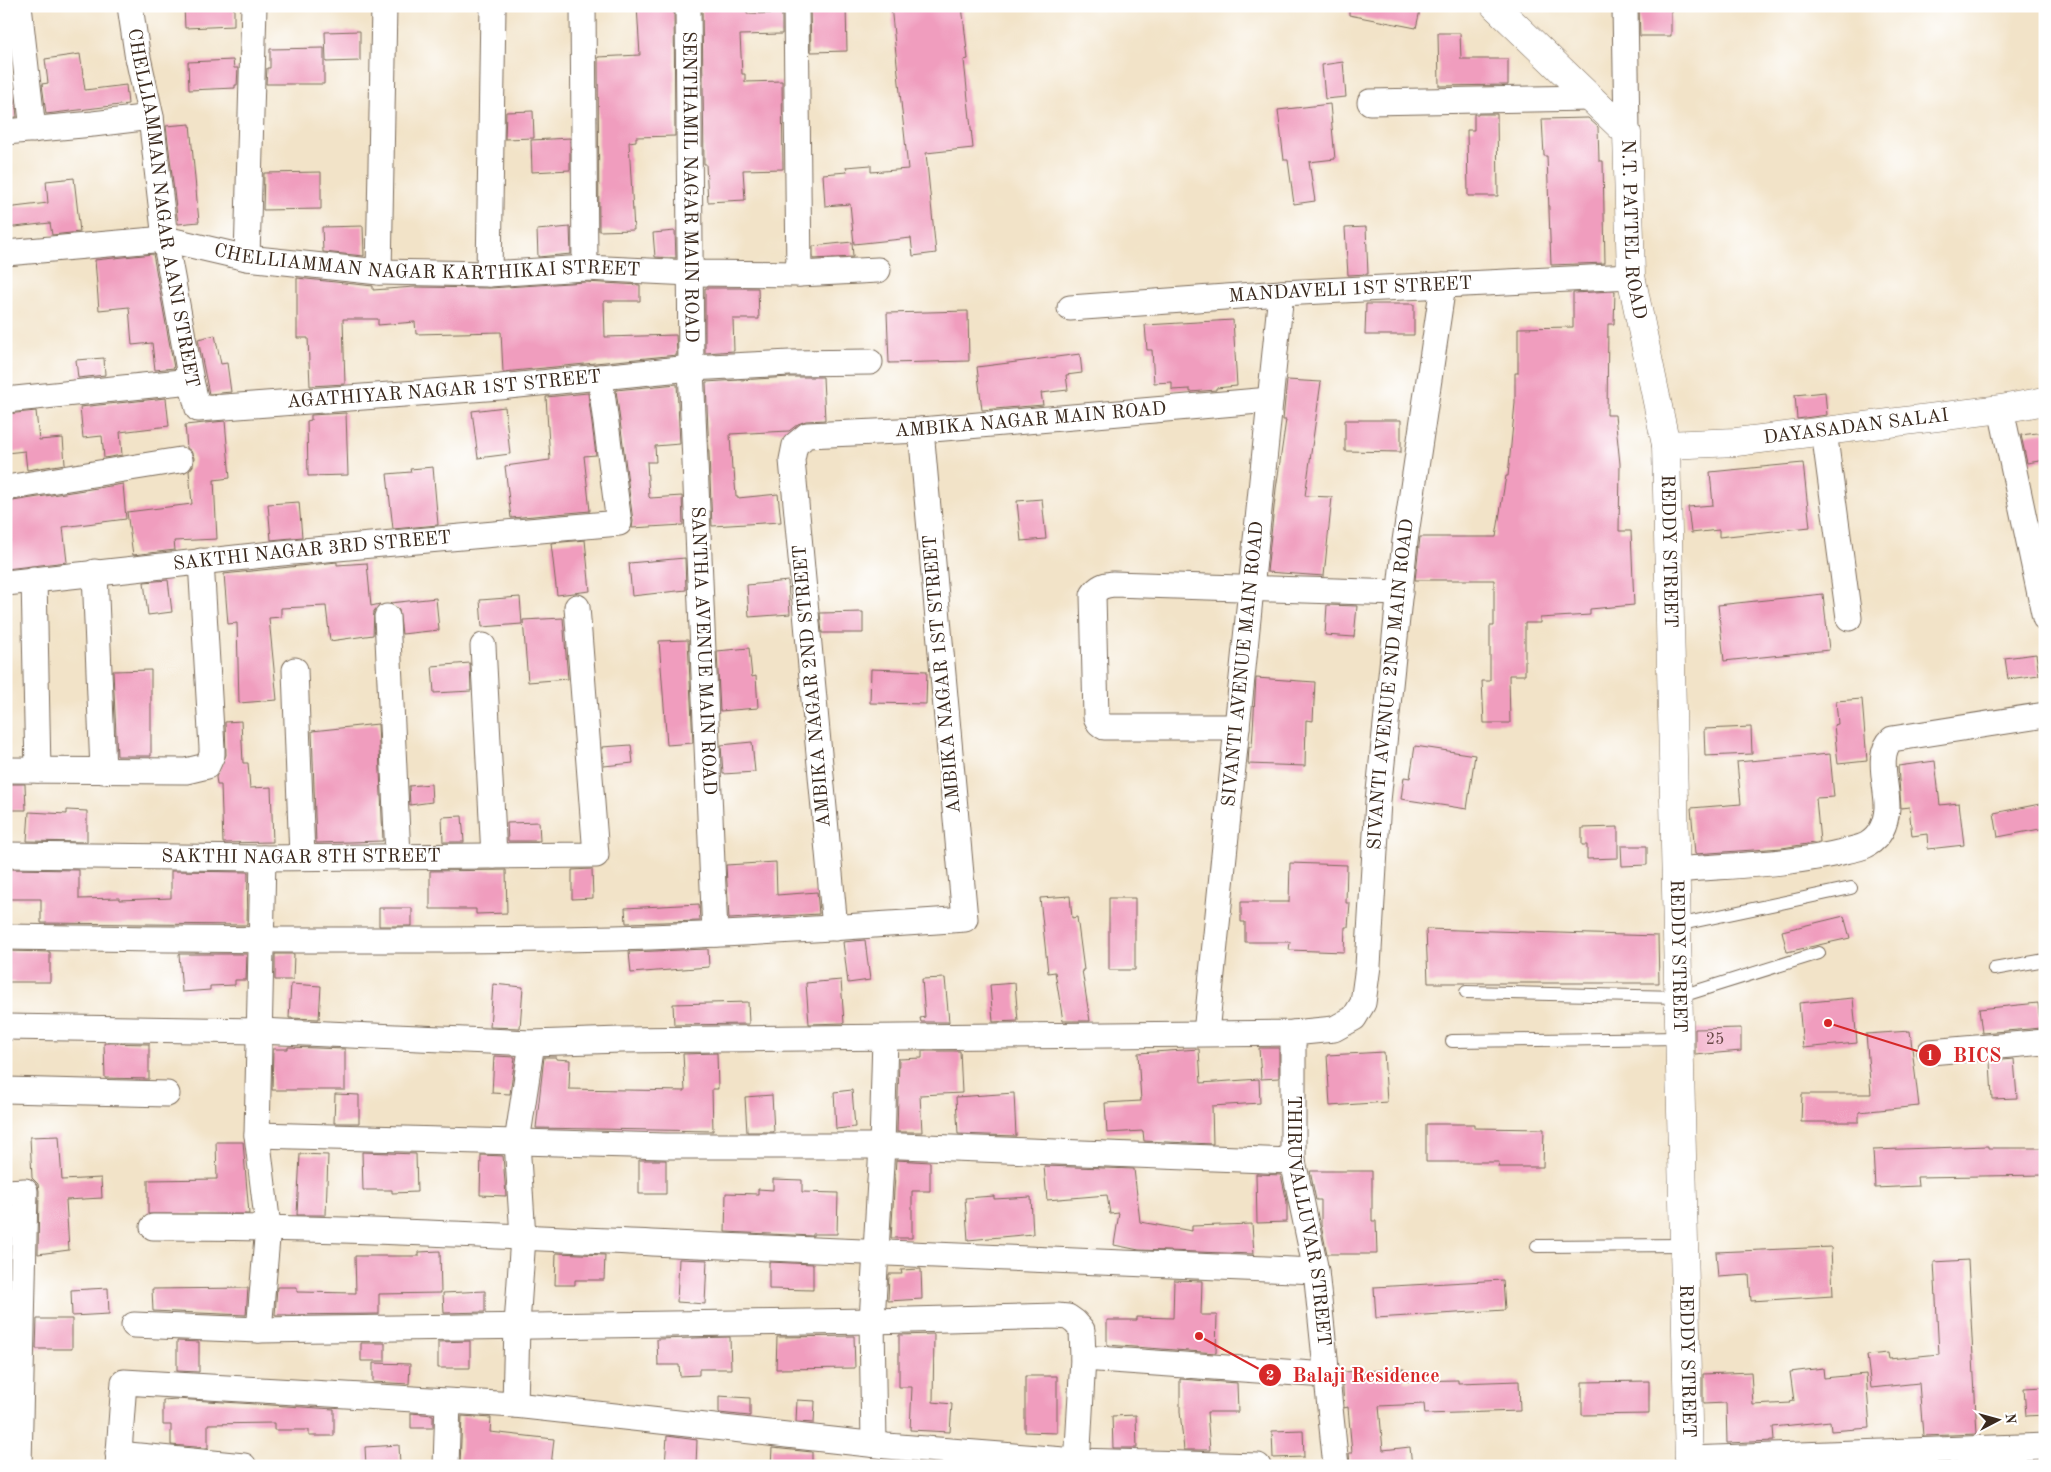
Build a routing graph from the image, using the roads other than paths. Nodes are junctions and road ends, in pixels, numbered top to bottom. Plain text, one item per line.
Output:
1 (19, 6) edge
2 (130, 6) edge
3 (254, 6) edge
4 (384, 6) edge
5 (493, 6) edge
6 (583, 6) edge
7 (688, 6) edge
8 (796, 6) edge
9 (1495, 6) edge
10 (1625, 6) edge
11 (1591, 98) junction
12 (1370, 102) dead end
13 (151, 117) junction
14 (33, 130) junction
15 (6, 132) edge
16 (1627, 133) junction
17 (165, 239) junction
18 (6, 253) edge
19 (247, 258) junction
20 (585, 268) junction
21 (878, 270) dead end
22 (379, 272) junction
23 (691, 273) junction
24 (489, 274) junction
25 (799, 274) junction
26 (1631, 276) junction
27 (1443, 285) junction
28 (1281, 293) junction
29 (1070, 308) dead end
30 (870, 362) dead end
31 (690, 368) junction
32 (600, 377) junction
33 (191, 382) junction
34 (6, 400) edge
35 (1270, 400) junction
36 (2045, 401) edge
37 (198, 409) joint
38 (2001, 409) junction
39 (921, 430) junction
40 (1824, 431) junction
41 (795, 445) joint
42 (1666, 445) junction
43 (180, 460) dead end
44 (6, 488) edge
45 (201, 561) junction
46 (96, 572) junction
47 (34, 579) junction
48 (6, 583) edge
49 (1251, 588) junction
50 (1400, 593) junction
51 (577, 607) dead end
52 (387, 617) dead end
53 (1849, 618) dead end
54 (2045, 618) edge
55 (483, 646) dead end
56 (296, 670) dead end
57 (2045, 715) edge
58 (1237, 727) junction
59 (6, 770) edge
60 (38, 770) junction
61 (103, 771) junction
62 (6, 855) edge
63 (398, 856) junction
64 (494, 856) junction
65 (302, 857) junction
66 (262, 858) junction
67 (1676, 870) junction
68 (1850, 888) dead end
69 (1677, 925) junction
70 (835, 928) junction
71 (715, 934) junction
72 (6, 937) edge
73 (260, 940) junction
74 (1819, 953) dead end
75 (2045, 960) edge
76 (1994, 969) dead end
77 (1466, 992) dead end
78 (1678, 998) junction
79 (6, 1027) edge
80 (259, 1031) junction
81 (1206, 1033) junction
82 (1293, 1033) junction
83 (885, 1038) junction
84 (1679, 1038) junction
85 (1452, 1041) dead end
86 (2045, 1042) edge
87 (532, 1043) junction
88 (1930, 1052) dead end
89 (6, 1090) edge
90 (167, 1094) dead end
91 (257, 1134) junction
92 (517, 1142) junction
93 (882, 1146) junction
94 (1293, 1162) junction
95 (15, 1191) edge
96 (153, 1227) dead end
97 (268, 1227) junction
98 (523, 1237) junction
99 (1684, 1245) junction
100 (1538, 1246) dead end
101 (876, 1252) junction
102 (1316, 1271) junction
103 (872, 1321) junction
104 (134, 1324) dead end
105 (516, 1325) junction
106 (259, 1330) junction
107 (1083, 1358) junction
108 (1327, 1376) junction
109 (448, 1402) junction
110 (515, 1405) junction
111 (874, 1444) junction
112 (2045, 1446) edge
113 (1864, 1459) edge
114 (118, 1460) edge
115 (1688, 1462) edge
116 (217, 1464) edge
117 (1077, 1464) edge
118 (19, 1466) edge
119 (244, 1466) edge
120 (446, 1466) edge
121 (1258, 1466) edge
122 (1336, 1466) edge

1 - 14 street
2 - 13 street, CHELLIAMMAN NAGAR AANI STREET
3 - 19 street
4 - 22 street
5 - 24 street
6 - 20 street
7 - 23 street, SENTHAMIL NAGAR MAIN ROAD
8 - 25 street
9 - 11 street, N.T. PATTEL ROAD
10 - 16 street
11 - 12 street
11 - 16 street, N.T. PATTEL ROAD
13 - 14 street
13 - 17 street, CHELLIAMMAN NAGAR AANI STREET
14 - 15 street
16 - 26 street, N.T. PATTEL ROAD
17 - 18 street, CHELLIAMMAN NAGAR KARTHIKAI STREET
17 - 19 street, CHELLIAMMAN NAGAR KARTHIKAI STREET
17 - 33 street, CHELLIAMMAN NAGAR AANI STREET
19 - 22 street, CHELLIAMMAN NAGAR KARTHIKAI STREET
20 - 23 street, CHELLIAMMAN NAGAR KARTHIKAI STREET
20 - 24 street, CHELLIAMMAN NAGAR KARTHIKAI STREET
21 - 25 street, CHELLIAMMAN NAGAR KARTHIKAI STREET
22 - 24 street, CHELLIAMMAN NAGAR KARTHIKAI STREET
23 - 25 street, CHELLIAMMAN NAGAR KARTHIKAI STREET
23 - 31 street, SENTHAMIL NAGAR MAIN ROAD
26 - 27 street, MANDAVELI 1ST STREET
26 - 42 street, N.T. PATTEL ROAD
27 - 28 street, MANDAVELI 1ST STREET
27 - 50 street, SIVANTI AVENUE 2ND MAIN ROAD
28 - 29 street, MANDAVELI 1ST STREET
28 - 35 street, SIVANTI AVENUE MAIN ROAD
30 - 31 street, AGATHIYAR NAGAR 1ST STREET
31 - 32 street, AGATHIYAR NAGAR 1ST STREET
31 - 71 street, SANTHA AVENUE MAIN ROAD
32 - 37 street, AGATHIYAR NAGAR 1ST STREET
32 - 45 street, SAKTHI NAGAR 3RD STREET
33 - 34 street
33 - 37 street, CHELLIAMMAN NAGAR AANI STREET
35 - 39 street, AMBIKA NAGAR MAIN ROAD
35 - 49 street, SIVANTI AVENUE MAIN ROAD
36 - 38 street, DAYASADAN SALAI
38 - 40 street, DAYASADAN SALAI
38 - 54 street
39 - 41 street, AMBIKA NAGAR MAIN ROAD
39 - 70 street, AMBIKA NAGAR 1ST STREET
40 - 42 street, DAYASADAN SALAI
40 - 53 street
41 - 70 street, AMBIKA NAGAR 2ND STREET
42 - 67 street, REDDY STREET
43 - 44 street
45 - 46 street, SAKTHI NAGAR 3RD STREET
45 - 61 street
46 - 47 street, SAKTHI NAGAR 3RD STREET
46 - 61 street
47 - 48 street, SAKTHI NAGAR 3RD STREET
47 - 60 street
49 - 50 street
49 - 58 street, SIVANTI AVENUE MAIN ROAD
49 - 58 street
50 - 82 street, SIVANTI AVENUE 2ND MAIN ROAD
51 - 64 street, SAKTHI NAGAR 8TH STREET
52 - 63 street
55 - 64 street
56 - 65 street
57 - 67 street
58 - 81 street, SIVANTI AVENUE MAIN ROAD
59 - 60 street
60 - 61 street
62 - 66 street, SAKTHI NAGAR 8TH STREET
63 - 64 street, SAKTHI NAGAR 8TH STREET
63 - 65 street, SAKTHI NAGAR 8TH STREET
65 - 66 street, SAKTHI NAGAR 8TH STREET
66 - 73 street
67 - 69 street, REDDY STREET
68 - 69 lane
69 - 78 street, REDDY STREET
70 - 71 street
71 - 73 street
72 - 73 street
73 - 80 street
74 - 78 lane
75 - 76 lane
77 - 78 lane
78 - 84 street, REDDY STREET
79 - 80 street, SIVANTI AVENUE 2ND MAIN ROAD
80 - 87 street, SIVANTI AVENUE 2ND MAIN ROAD
80 - 91 street
81 - 82 street, SIVANTI AVENUE 2ND MAIN ROAD
81 - 83 street, SIVANTI AVENUE 2ND MAIN ROAD
82 - 94 street, THIRUVALLUVAR STREET
83 - 87 street, SIVANTI AVENUE 2ND MAIN ROAD
83 - 93 street
84 - 85 lane
84 - 99 street, REDDY STREET
86 - 88 street
87 - 92 street
89 - 90 street
91 - 92 street
91 - 97 street
92 - 93 street
92 - 98 street
93 - 94 street
93 - 101 street
94 - 102 street, THIRUVALLUVAR STREET
95 - 118 street
96 - 97 street
97 - 98 street
97 - 106 street
98 - 101 street
98 - 105 street
99 - 100 lane
99 - 115 street, REDDY STREET
101 - 102 street
101 - 103 street
102 - 108 street, THIRUVALLUVAR STREET
103 - 105 street
103 - 107 street
103 - 111 street
104 - 106 street
105 - 106 street
105 - 110 street
107 - 108 street
107 - 117 street
108 - 122 street, THIRUVALLUVAR STREET
109 - 110 street
109 - 114 street
109 - 120 street
110 - 111 street
111 - 117 street
112 - 113 street
113 - 115 street
114 - 116 street
116 - 119 street
117 - 121 street

